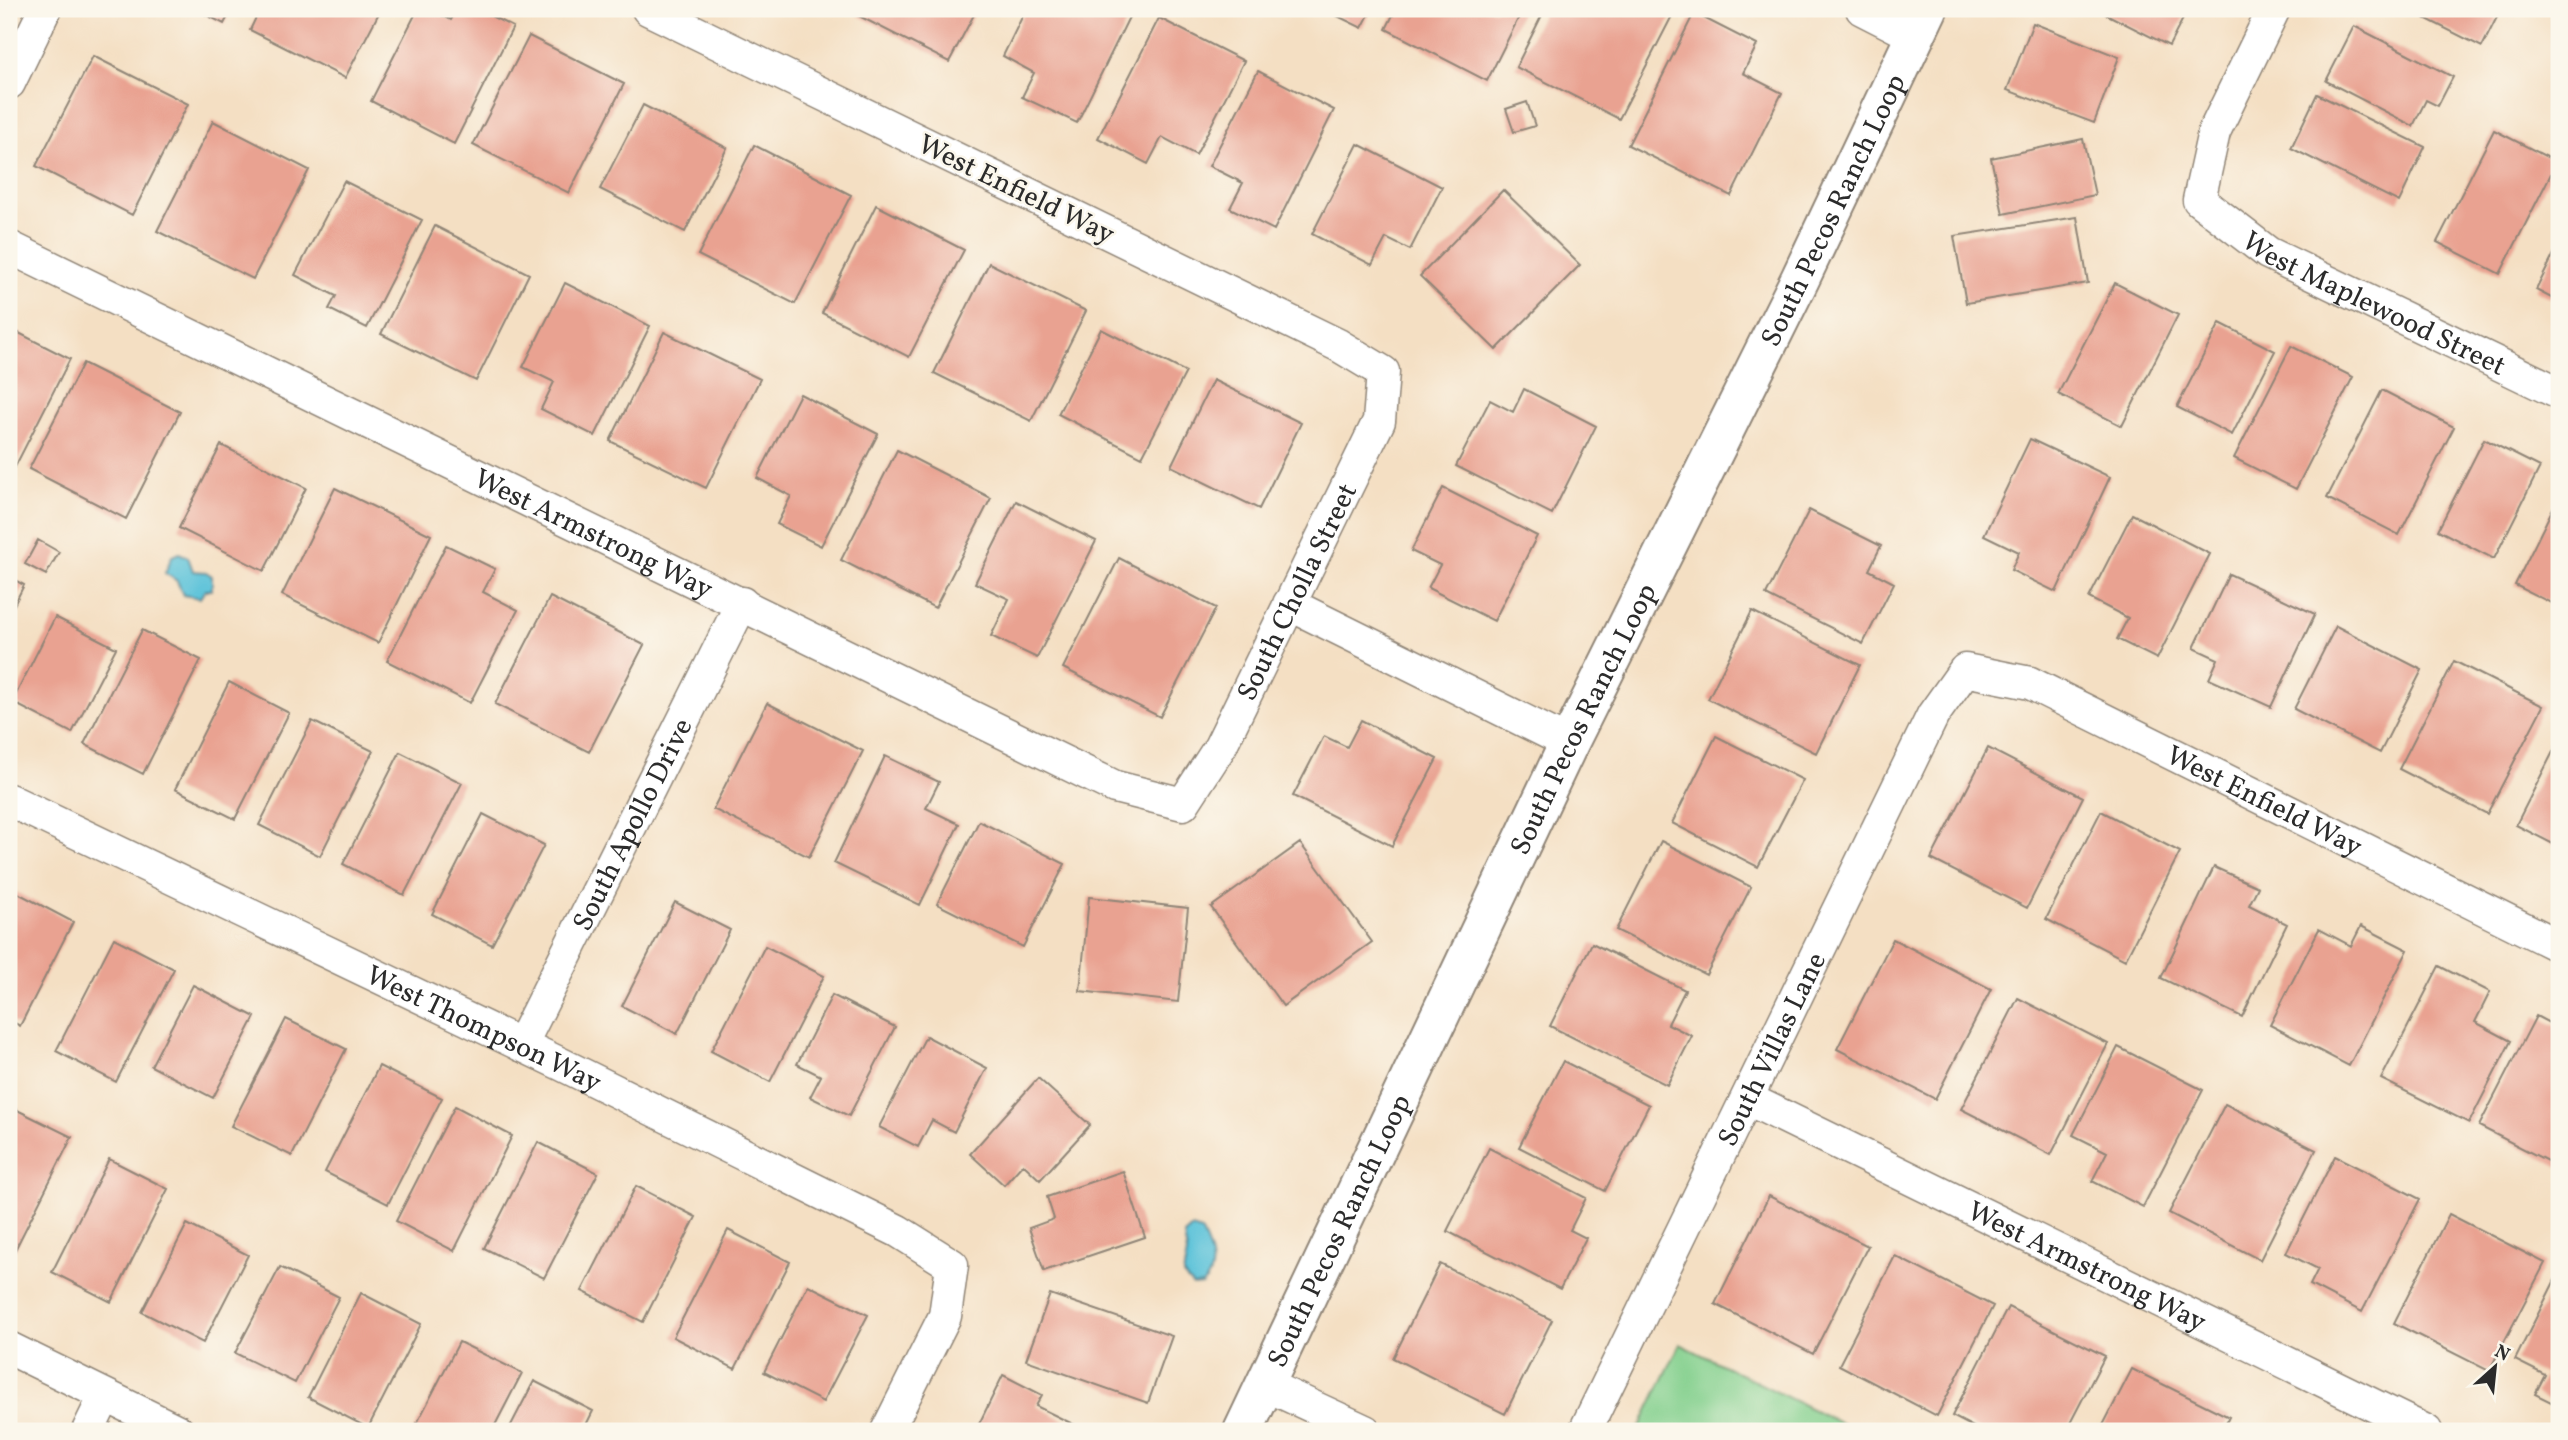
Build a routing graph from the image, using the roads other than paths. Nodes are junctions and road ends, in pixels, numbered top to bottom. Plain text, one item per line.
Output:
1 (44, 9) edge
2 (648, 9) edge
3 (1862, 9) edge
4 (2274, 9) edge
5 (1922, 22) edge
6 (9, 83) edge
7 (9, 247) edge
8 (1383, 372) joint
9 (2559, 393) edge
10 (741, 603) junction
11 (1289, 604) junction
12 (1965, 670) joint
13 (1569, 743) junction
14 (9, 800) edge
15 (1183, 804) joint
16 (2559, 946) edge
17 (521, 1045) junction
18 (1748, 1099) junction
19 (9, 1348) edge
20 (1266, 1385) junction
21 (105, 1396) junction
22 (88, 1431) edge
23 (178, 1431) edge
24 (887, 1431) edge
25 (1243, 1431) edge
26 (1364, 1431) edge
27 (1585, 1431) edge
28 (2426, 1431) edge

1 - 6 street
2 - 8 street, West Enfield Way
3 - 5 street
4 - 9 street, West Maplewood Street
5 - 13 street, South Pecos Ranch Loop
7 - 10 street, West Armstrong Way
8 - 11 street, South Cholla Street
10 - 15 street, West Armstrong Way
10 - 17 street, South Apollo Drive
11 - 13 street
11 - 15 street, South Cholla Street
12 - 16 street, West Enfield Way
12 - 18 street, South Villas Lane
13 - 20 street, South Pecos Ranch Loop
14 - 17 street, West Thompson Way
17 - 24 street, West Thompson Way
18 - 27 street, South Villas Lane
18 - 28 street, West Armstrong Way
19 - 21 street
20 - 25 street, South Pecos Ranch Loop
20 - 26 street
21 - 22 street
21 - 23 street

